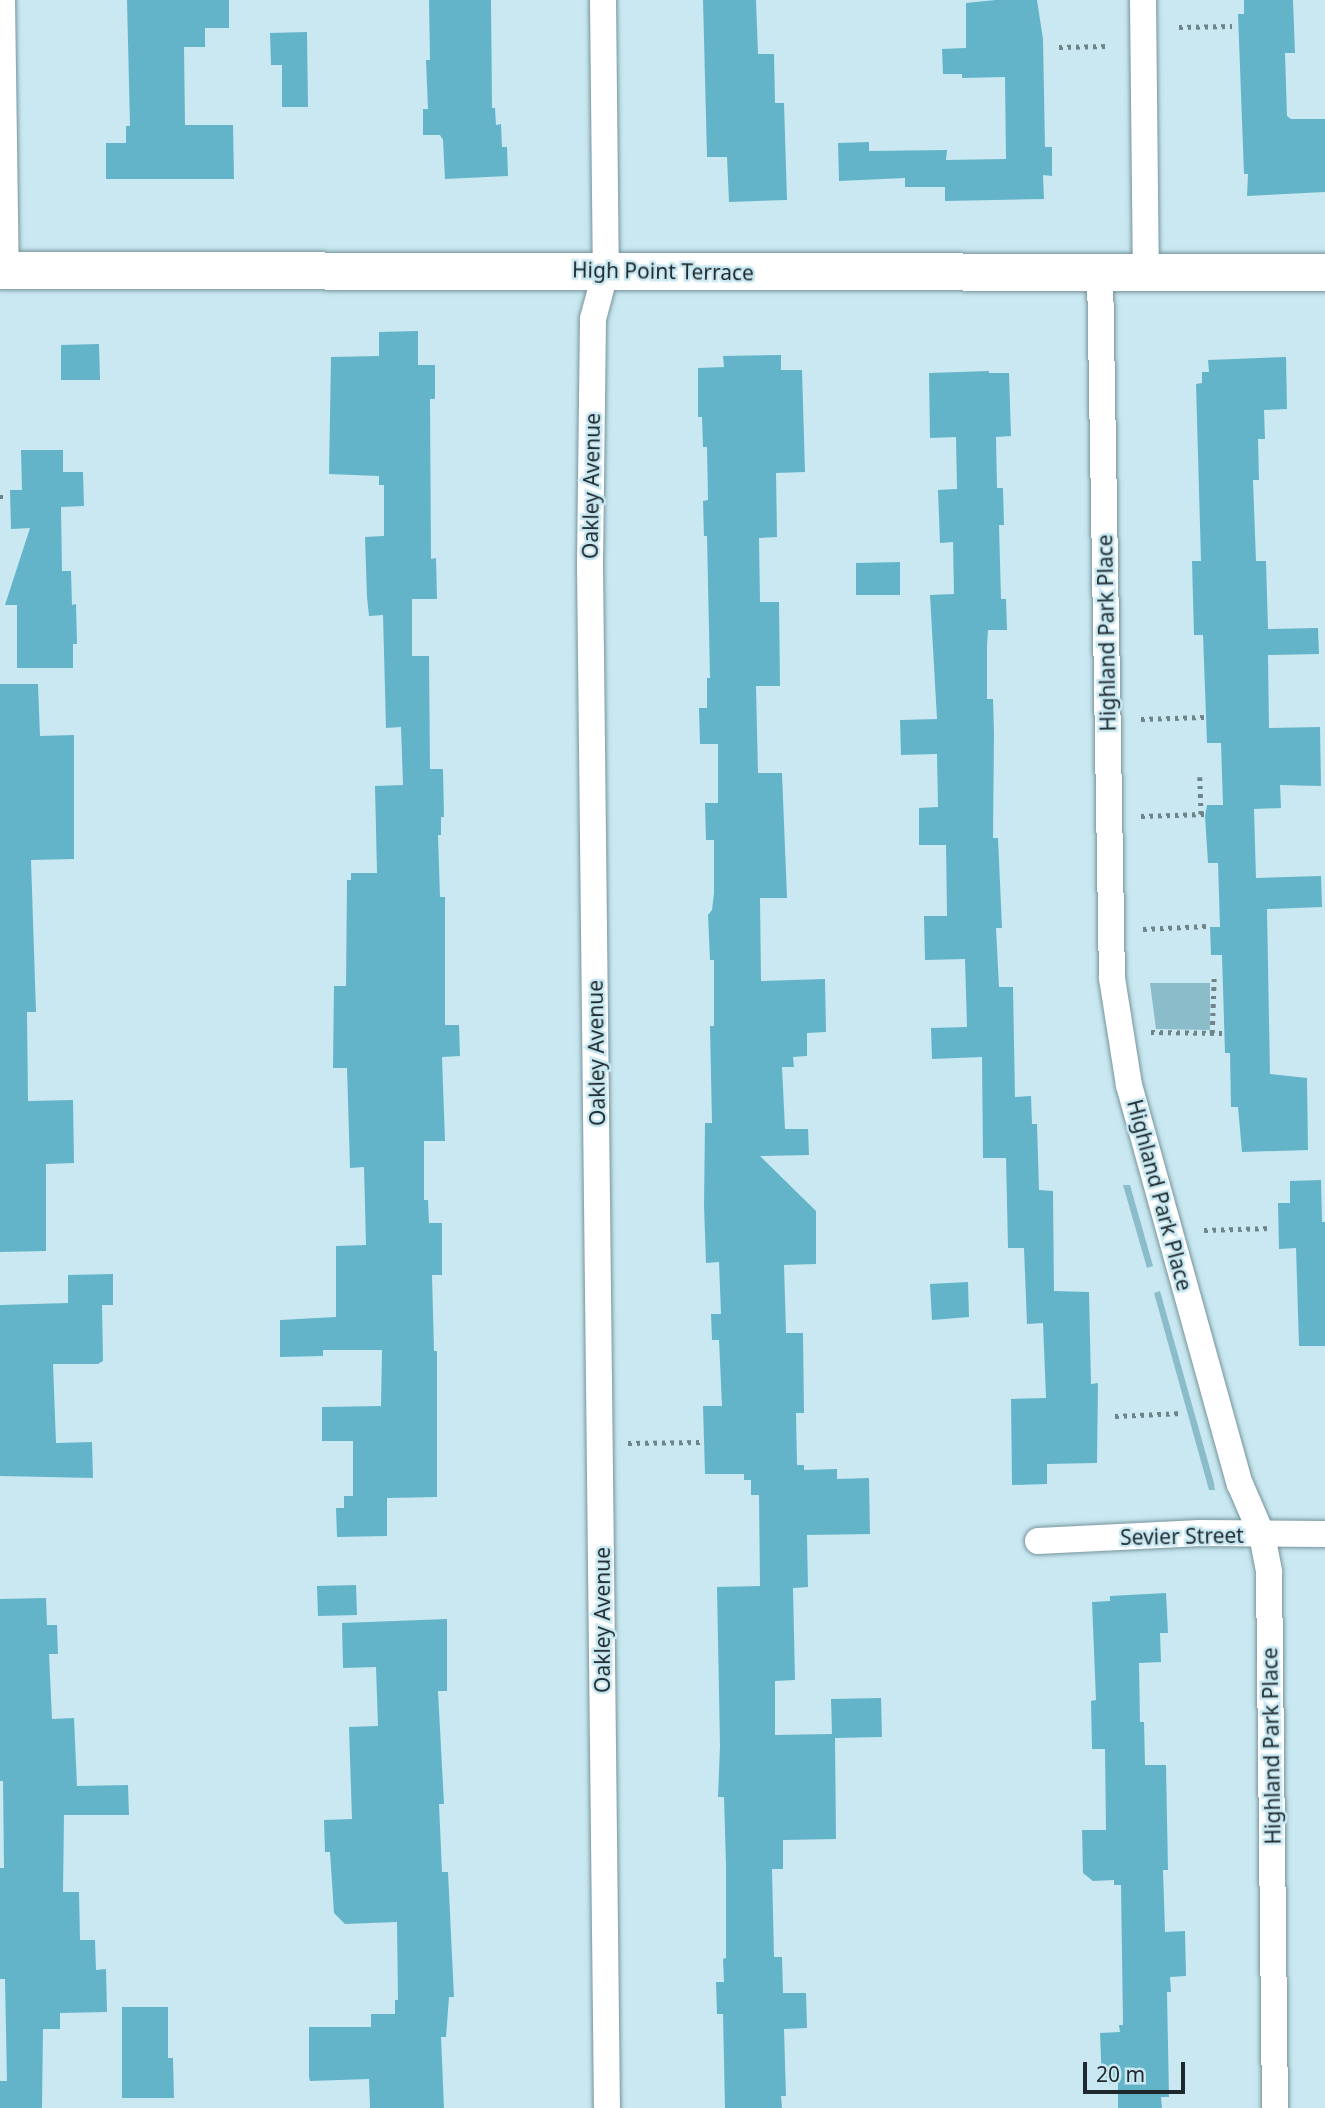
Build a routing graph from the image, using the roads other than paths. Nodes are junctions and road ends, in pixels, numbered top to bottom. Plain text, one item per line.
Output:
1 (2, 0) edge
2 (603, 0) edge
3 (1143, 0) edge
4 (3, 270) edge
5 (606, 270) junction
6 (1100, 271) junction
7 (1146, 271) junction
8 (1325, 272) edge
9 (1325, 1534) edge
10 (1262, 1535) junction
11 (1038, 1541) dead end
12 (607, 2108) edge
13 (1275, 2108) edge

1 - 4 street
2 - 5 street, Oakley Avenue
3 - 7 street
4 - 5 street, High Point Terrace
5 - 6 street, High Point Terrace
5 - 12 street, Oakley Avenue
6 - 7 street, High Point Terrace
6 - 10 street, Highland Park Place
7 - 8 street, High Point Terrace
9 - 10 street, Sevier Street
10 - 11 street, Sevier Street
10 - 13 street, Highland Park Place

